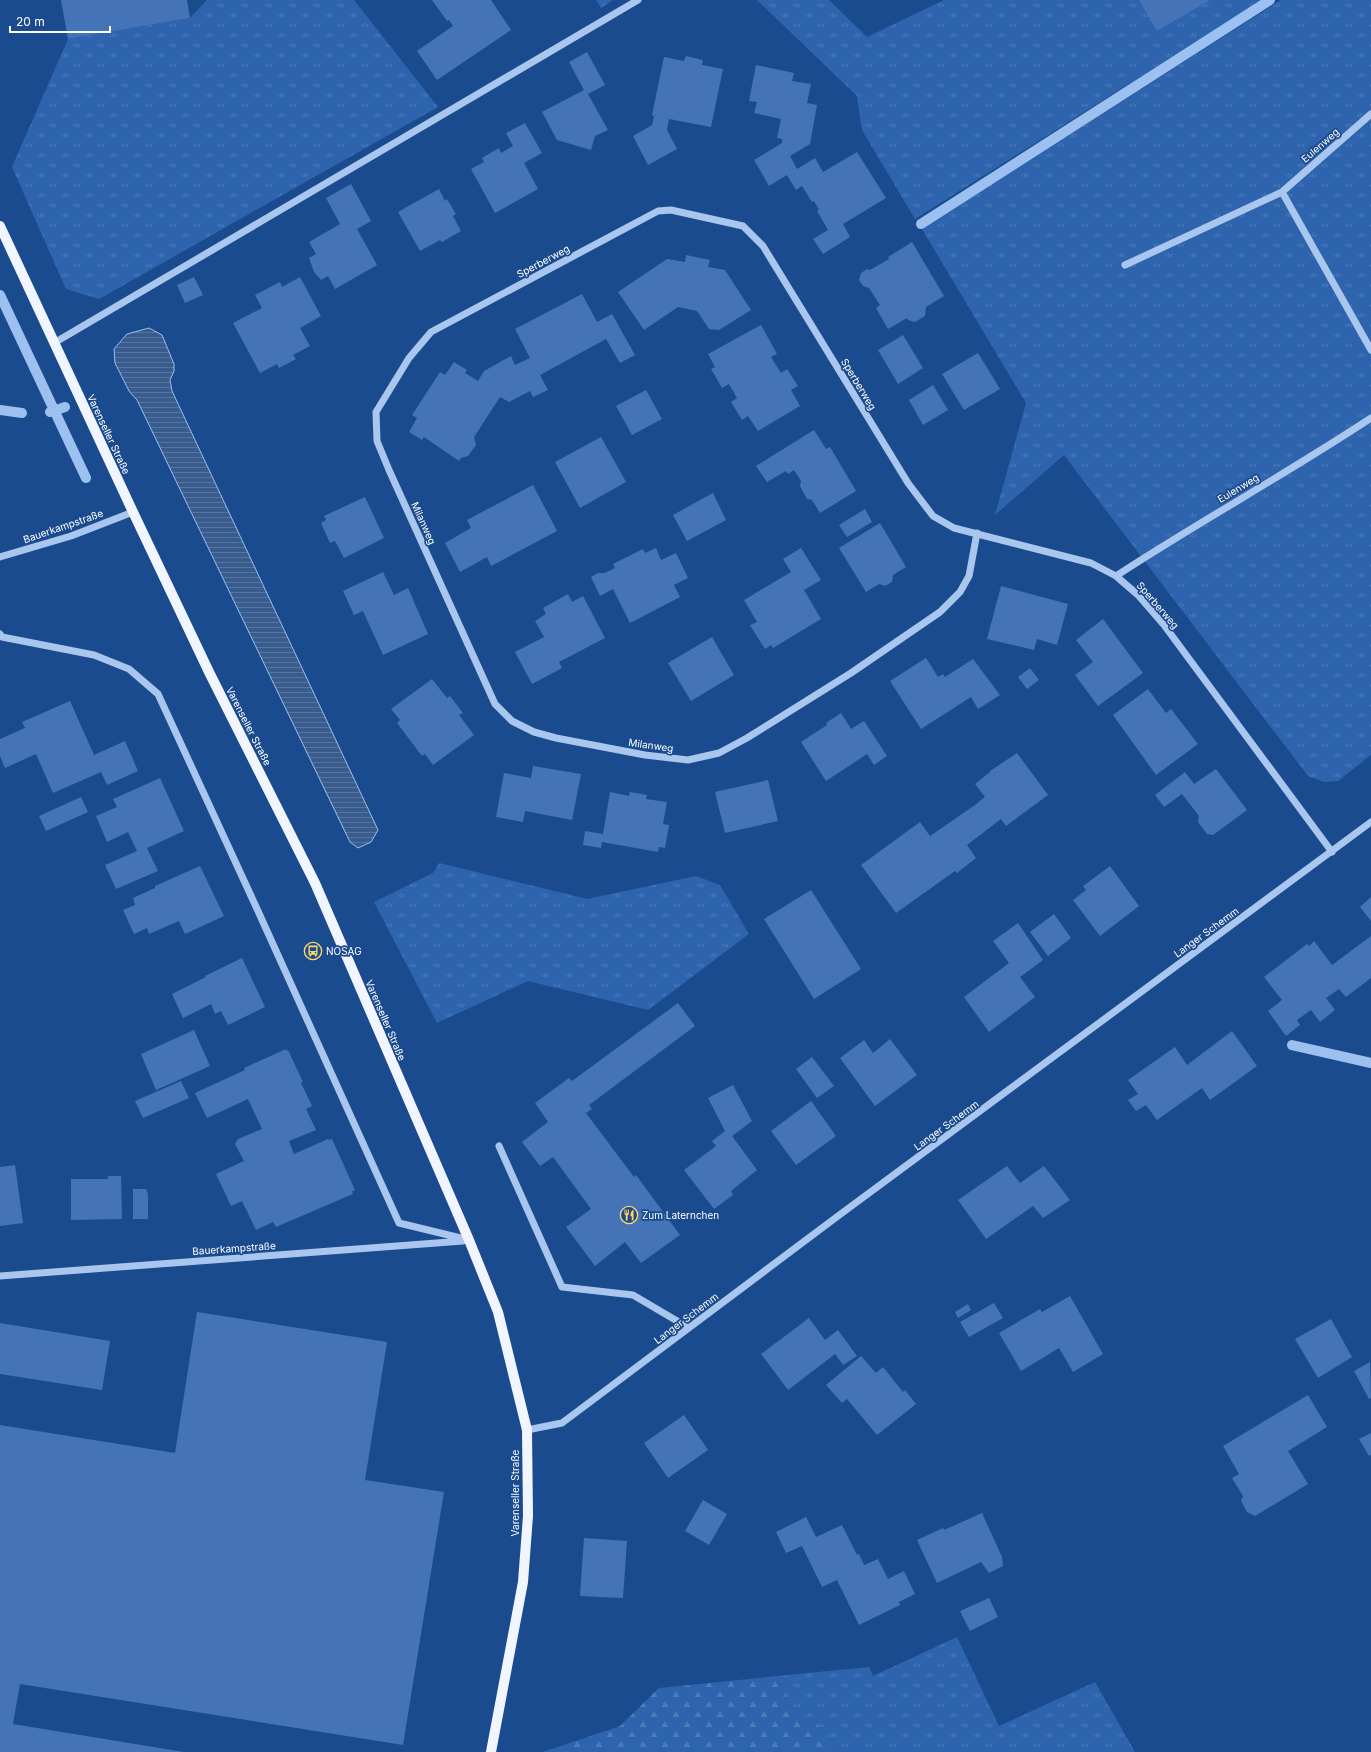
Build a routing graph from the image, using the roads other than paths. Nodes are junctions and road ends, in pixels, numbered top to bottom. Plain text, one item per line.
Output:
1 (638, 0) edge
2 (1371, 114) edge
3 (1282, 192) junction
4 (0, 226) edge
5 (1125, 265) dead end
6 (54, 343) junction
7 (1371, 350) edge
8 (1371, 418) edge
9 (389, 470) joint
10 (133, 512) junction
11 (977, 533) junction
12 (0, 557) edge
13 (1116, 576) junction
14 (0, 634) edge
15 (1371, 822) edge
16 (1332, 852) junction
17 (499, 1146) dead end
18 (469, 1240) junction
19 (0, 1276) edge
20 (689, 1328) junction
21 (527, 1430) junction
22 (491, 1752) edge

1 - 6 street
2 - 3 street, Eulenweg
3 - 5 street, Eulenweg
3 - 7 street
4 - 6 main road, Varenseller Straße
6 - 10 main road, Varenseller Straße
8 - 13 street, Eulenweg
9 - 11 street, Milanweg
9 - 11 street, Sperberweg
10 - 12 street, Bauerkampstraße
10 - 18 main road, Varenseller Straße
11 - 13 street, Sperberweg
13 - 16 street, Sperberweg
14 - 18 street
15 - 16 street, Langer Schemm
16 - 20 street, Langer Schemm
17 - 20 street
18 - 19 street, Bauerkampstraße
18 - 21 main road, Varenseller Straße
20 - 21 street, Langer Schemm
21 - 22 main road, Varenseller Straße

